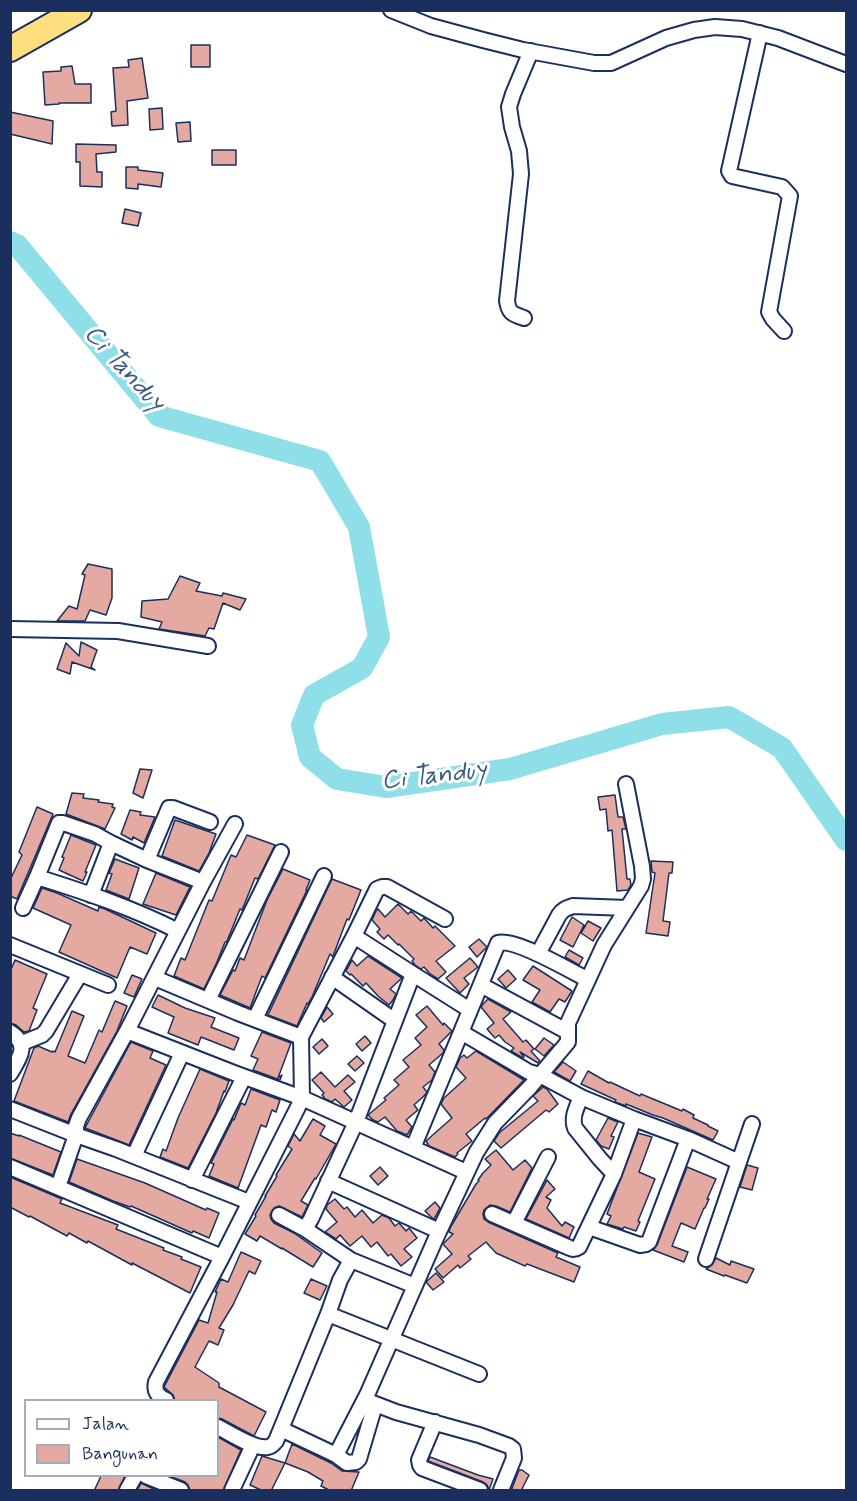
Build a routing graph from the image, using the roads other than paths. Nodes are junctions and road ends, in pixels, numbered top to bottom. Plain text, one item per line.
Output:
1 (79, 10) edge
2 (391, 10) edge
3 (760, 33) junction
4 (10, 49) edge
5 (531, 51) junction
6 (846, 64) edge
7 (524, 318) dead end
8 (784, 331) dead end
9 (10, 629) edge
10 (208, 646) dead end
11 (626, 784) dead end
12 (210, 822) dead end
13 (236, 824) dead end
14 (111, 843) junction
15 (282, 852) dead end
16 (147, 860) junction
17 (324, 876) dead end
18 (37, 877) junction
19 (203, 882) junction
20 (91, 895) junction
21 (23, 908) dead end
22 (627, 908) junction
23 (445, 919) dead end
24 (178, 930) junction
25 (354, 936) junction
26 (10, 945) edge
27 (538, 954) junction
28 (80, 974) junction
29 (413, 974) junction
30 (332, 977) junction
31 (155, 978) junction
32 (588, 980) junction
33 (108, 985) dead end
34 (482, 985) junction
35 (208, 1000) junction
36 (470, 1010) junction
37 (255, 1019) junction
38 (395, 1021) junction
39 (127, 1031) junction
40 (10, 1032) edge
41 (461, 1032) junction
42 (568, 1032) junction
43 (301, 1037) junction
44 (22, 1043) junction
45 (182, 1053) junction
46 (10, 1074) edge
47 (540, 1076) junction
48 (243, 1077) junction
49 (581, 1096) junction
50 (302, 1098) junction
51 (10, 1109) edge
52 (634, 1119) junction
53 (356, 1122) junction
54 (753, 1124) dead end
55 (76, 1135) junction
56 (688, 1139) junction
57 (413, 1148) junction
58 (134, 1156) junction
59 (548, 1157) dead end
60 (739, 1162) junction
61 (10, 1167) edge
62 (466, 1172) junction
63 (614, 1174) junction
64 (192, 1180) junction
65 (328, 1181) junction
66 (58, 1187) junction
67 (249, 1202) junction
68 (492, 1214) dead end
69 (279, 1215) dead end
70 (514, 1223) junction
71 (589, 1227) junction
72 (305, 1229) junction
73 (440, 1231) junction
74 (222, 1257) junction
75 (706, 1259) dead end
76 (351, 1260) junction
77 (415, 1286) junction
78 (328, 1314) junction
79 (392, 1340) junction
80 (479, 1374) dead end
81 (163, 1399) edge
82 (370, 1402) junction
83 (435, 1422) junction
84 (219, 1428) edge
85 (281, 1429) junction
86 (254, 1445) junction
87 (336, 1455) junction
88 (134, 1477) edge
89 (148, 1477) edge
90 (127, 1491) edge
91 (181, 1491) edge
92 (232, 1491) edge
93 (480, 1491) edge
94 (501, 1491) edge

1 - 4 highway
2 - 5 street
3 - 5 street
3 - 6 street
3 - 8 street
5 - 7 street
9 - 10 street
11 - 22 street
12 - 16 street
13 - 19 street
14 - 16 street
14 - 18 street
14 - 20 street
15 - 35 street
16 - 19 street
17 - 37 street
18 - 20 street
18 - 21 street
19 - 24 street
20 - 24 street
22 - 27 street
22 - 32 street
23 - 25 street
24 - 31 street
25 - 29 street
25 - 30 street
26 - 28 street
27 - 32 street
27 - 34 street
28 - 33 street
28 - 44 street
29 - 36 street
29 - 38 street
30 - 38 street
30 - 43 street
31 - 35 street
31 - 39 street
32 - 42 street
34 - 36 street
34 - 42 street
35 - 37 street
36 - 41 street
37 - 43 street
38 - 53 street
39 - 45 street
39 - 55 street
40 - 44 street
41 - 47 street
41 - 57 street
42 - 47 street
43 - 50 street
44 - 46 street
45 - 48 street
45 - 58 street
47 - 49 street
47 - 62 street
48 - 50 street
48 - 64 street
49 - 52 street
49 - 63 street
50 - 53 street
50 - 67 street
51 - 55 street
52 - 56 street
52 - 63 street
53 - 57 street
53 - 65 street
54 - 60 street
55 - 58 street
55 - 66 street
56 - 60 street
56 - 71 street
57 - 62 street
58 - 64 street
59 - 70 street
60 - 75 street
61 - 66 street
62 - 73 street
63 - 71 street
64 - 67 street
65 - 72 street
65 - 73 street
66 - 74 street
67 - 74 street
68 - 70 street
69 - 72 street
70 - 71 street
72 - 76 street
73 - 77 street
74 - 81 street
76 - 77 street
76 - 78 street
77 - 79 street
78 - 79 street
78 - 85 street
79 - 80 street
79 - 82 street
82 - 83 street
82 - 87 street
82 - 87 street
83 - 93 street
83 - 94 street
84 - 86 street
85 - 86 street
85 - 87 street
86 - 92 street
88 - 90 street
89 - 91 street

